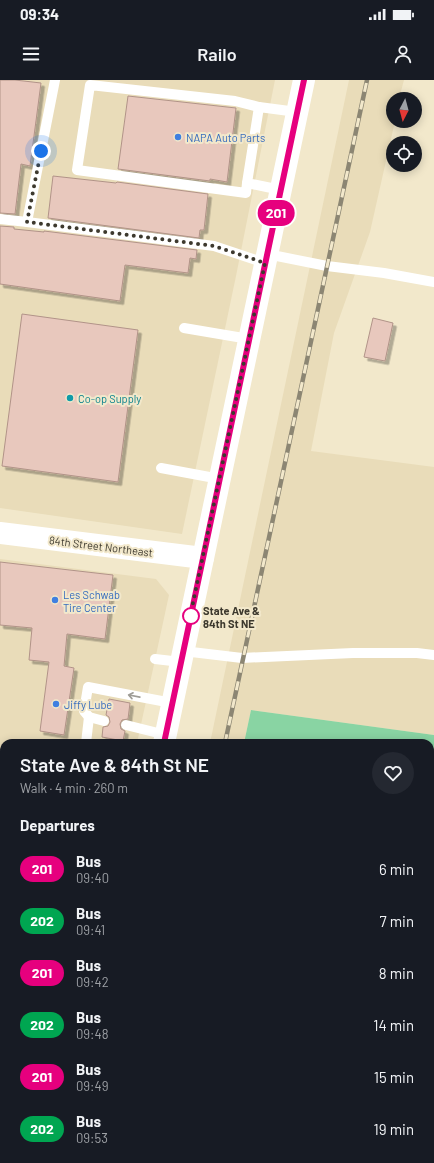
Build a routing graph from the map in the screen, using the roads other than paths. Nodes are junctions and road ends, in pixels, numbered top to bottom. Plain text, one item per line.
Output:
1 (55, 80) edge
2 (302, 80) edge
3 (259, 107) junction
4 (297, 112) junction
5 (247, 183) junction
6 (280, 190) junction
7 (0, 219) edge
8 (27, 222) junction
9 (266, 259) junction
10 (434, 282) edge
11 (184, 328) dead end
12 (249, 339) junction
13 (161, 468) dead end
14 (220, 479) junction
15 (0, 533) edge
16 (203, 558) junction
17 (434, 655) edge
18 (182, 656) junction
19 (156, 659) dead end
20 (172, 703) junction
21 (89, 717) junction
22 (104, 721) dead end
23 (126, 725) dead end
24 (86, 739) edge
25 (165, 739) edge

1 - 8 lane
2 - 4 main road
3 - 4 lane
3 - 5 lane
3 - 5 lane
4 - 6 main road
5 - 6 lane
6 - 9 main road
7 - 8 lane
8 - 9 lane
9 - 10 lane
9 - 12 main road
11 - 12 lane
12 - 14 main road
13 - 14 lane
14 - 16 main road
15 - 16 main road, 84th Street Northeast
16 - 18 main road
17 - 18 lane
18 - 19 lane
18 - 20 main road
20 -> 21 lane
20 - 25 main road
21 - 22 lane
21 - 24 lane
23 - 25 lane

